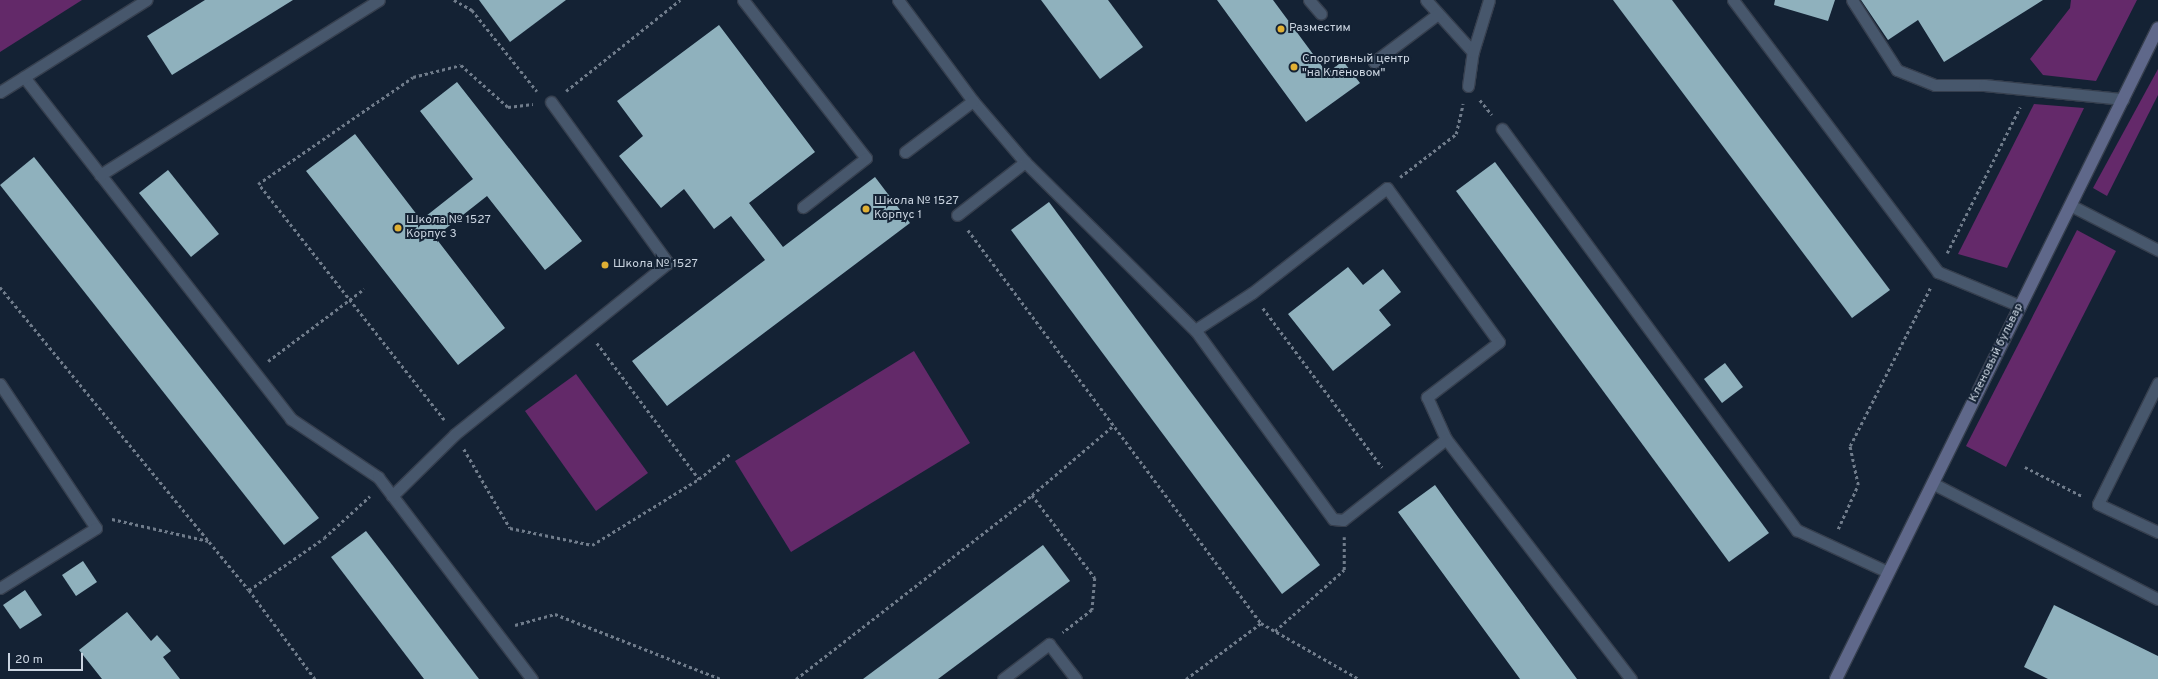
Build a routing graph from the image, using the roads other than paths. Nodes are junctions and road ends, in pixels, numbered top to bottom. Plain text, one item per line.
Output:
1 (146, 0) edge
2 (379, 0) edge
3 (743, 0) edge
4 (898, 0) edge
5 (1309, 0) edge
6 (1426, 0) edge
7 (1489, 0) edge
8 (1733, 0) edge
9 (1852, 0) edge
10 (1321, 14) dead end
11 (1438, 14) junction
12 (2158, 28) edge
13 (1473, 52) junction
14 (1374, 62) dead end
15 (24, 77) junction
16 (1468, 86) road end
17 (0, 92) edge
18 (2122, 99) junction
19 (551, 102) road end
20 (973, 102) junction
21 (1502, 129) dead end
22 (905, 152) dead end
23 (1025, 162) junction
24 (100, 175) junction
25 (2070, 205) junction
26 (803, 207) dead end
27 (957, 215) road end
28 (2158, 250) edge
29 (2020, 306) junction
30 (1195, 330) junction
31 (2158, 382) edge
32 (0, 384) edge
33 (1446, 439) junction
34 (1932, 484) junction
35 (392, 496) junction
36 (2158, 532) edge
37 (1888, 572) junction
38 (0, 588) edge
39 (2158, 599) edge
40 (532, 679) edge
41 (1003, 679) edge
42 (1076, 679) edge
43 (1631, 679) edge
44 (1836, 679) edge

1 - 15 lane
2 - 24 lane
3 - 26 lane
4 - 20 lane
5 - 10 lane
6 - 11 lane
7 - 13 lane
8 - 29 lane
9 - 18 lane
11 - 13 lane
11 - 14 lane
12 - 18 street, Кленовый бульвар
13 - 16 lane
15 - 17 lane
15 - 24 lane
18 - 25 street, Кленовый бульвар
19 - 35 lane
20 - 22 lane
20 - 23 lane
21 - 37 lane
23 - 27 lane
23 - 30 lane
24 - 35 lane
25 - 28 lane
25 - 29 street, Кленовый бульвар
29 - 34 street, Кленовый бульвар
30 - 33 lane
30 - 33 lane
31 - 36 lane
32 - 38 lane
33 - 43 lane
34 - 37 street, Кленовый бульвар
34 - 39 lane
35 - 40 lane
37 - 44 street, Кленовый бульвар
41 - 42 lane

